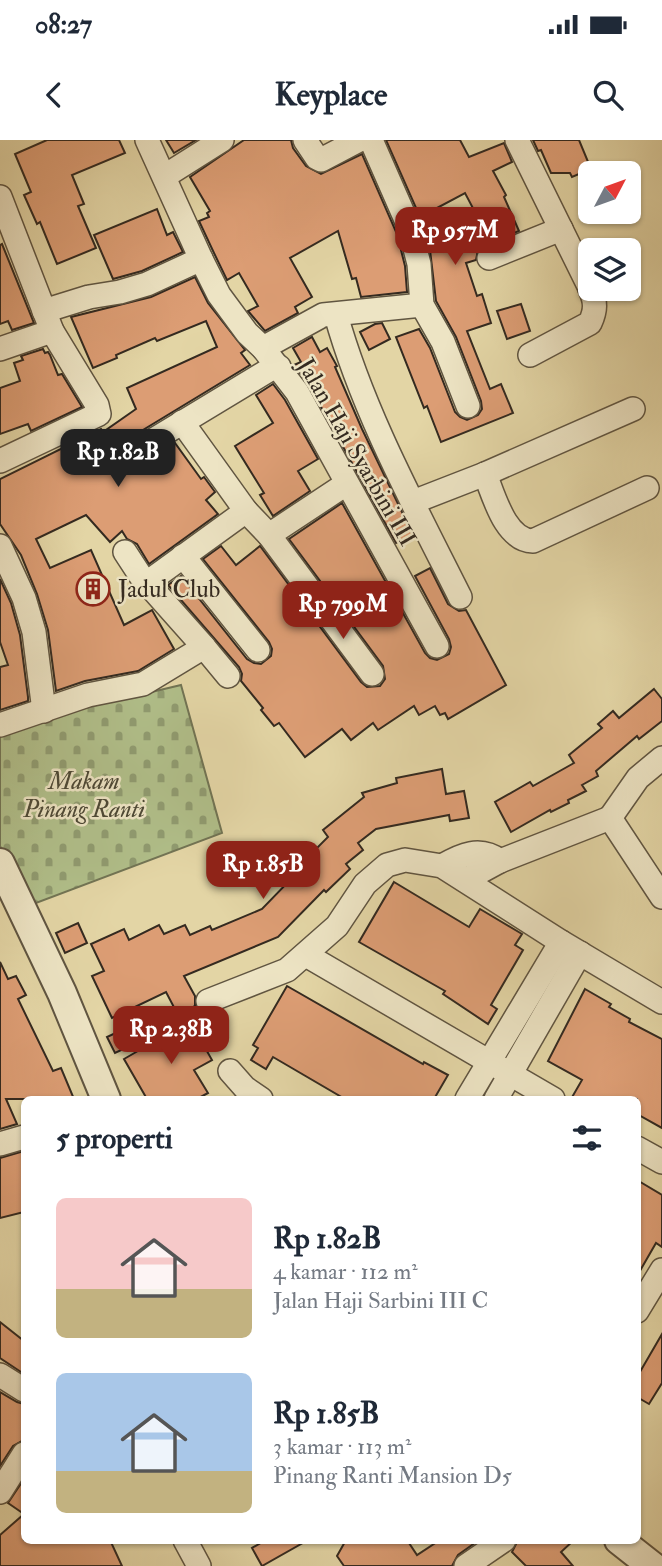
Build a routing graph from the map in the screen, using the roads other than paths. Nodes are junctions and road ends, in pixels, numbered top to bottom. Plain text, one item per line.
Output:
1 (148, 140) edge
2 (222, 140) edge
3 (305, 140) edge
4 (359, 140) edge
5 (370, 140) edge
6 (517, 140) edge
7 (165, 176) junction
8 (0, 197) edge
9 (561, 229) junction
10 (6, 232) edge
11 (489, 258) dead end
12 (201, 259) junction
13 (578, 264) edge
14 (595, 301) edge
15 (422, 305) junction
16 (336, 315) junction
17 (48, 321) junction
18 (263, 348) junction
19 (0, 349) edge
20 (530, 355) dead end
21 (279, 367) junction
22 (468, 406) dead end
23 (633, 410) dead end
24 (182, 422) junction
25 (150, 442) dead end
26 (0, 461) edge
27 (485, 474) junction
28 (346, 484) junction
29 (648, 488) dead end
30 (413, 502) junction
31 (246, 511) junction
32 (269, 535) junction
33 (0, 545) edge
34 (125, 552) dead end
35 (183, 556) junction
36 (148, 582) junction
37 (460, 597) dead end
38 (437, 646) dead end
39 (204, 647) junction
40 (258, 650) dead end
41 (372, 674) dead end
42 (228, 676) dead end
43 (44, 711) junction
44 (0, 725) edge
45 (662, 758) edge
46 (610, 818) junction
47 (500, 861) junction
48 (433, 864) junction
49 (465, 880) junction
50 (6, 882) edge
51 (662, 897) edge
52 (570, 948) junction
53 (306, 955) junction
54 (208, 1001) dead end
55 (662, 1002) edge
56 (489, 1062) junction
57 (230, 1071) dead end
58 (510, 1074) junction
59 (105, 1096) edge
60 (257, 1096) edge
61 (469, 1096) edge
62 (498, 1096) edge
63 (548, 1096) edge
64 (21, 1138) edge
65 (0, 1144) edge
66 (641, 1150) edge
67 (662, 1162) edge
68 (662, 1270) edge
69 (641, 1304) edge
70 (0, 1375) edge
71 (21, 1388) edge
72 (21, 1459) edge
73 (0, 1492) edge
74 (187, 1544) edge
75 (498, 1544) edge
76 (624, 1544) edge
77 (199, 1566) edge
78 (466, 1566) edge
79 (652, 1566) edge

1 - 7 street, Jalan Haji Syarbini III
2 - 7 street
3 - 4 street
5 - 15 street
6 - 9 street
7 - 12 street, Jalan Haji Syarbini III
8 - 10 street
9 - 11 street
9 - 13 street
10 - 17 street
12 - 17 street
12 - 18 street, Jalan Haji Syarbini III
14 - 20 street
15 - 16 street
15 - 22 street
16 - 18 street
16 - 30 street, Jalan Haji Syarbini III
17 - 19 street
17 - 26 street
18 - 21 street, Jalan Haji Syarbini III
21 - 24 street
21 - 28 street, Jalan Haji Syarbini III
23 - 27 street, Jalan Haji Syarbini III
24 - 25 street
24 - 31 street
27 - 29 street
27 - 30 street, Jalan Haji Syarbini III
28 - 32 street
28 - 38 street, Jalan Haji Syarbini III
30 - 37 street, Jalan Haji Syarbini III
31 - 32 street
31 - 35 street
32 - 41 street
33 - 43 street
34 - 36 street
35 - 36 street
35 - 40 street
36 - 39 street
39 - 42 street
39 - 43 street
43 - 44 street
45 - 46 street
46 - 47 street
46 - 51 street
47 - 48 street
47 - 49 street
48 - 49 street
48 - 53 street
49 - 52 street
50 - 59 street
52 - 55 street
52 - 56 street
52 - 58 street
53 - 54 street
53 - 56 street
56 - 58 street
56 - 61 street
57 - 60 street
58 - 62 street
58 - 63 street
64 - 65 street
66 - 67 street
68 - 69 street
70 - 71 street
72 - 73 street
74 - 77 street
75 - 78 street
76 - 79 street

